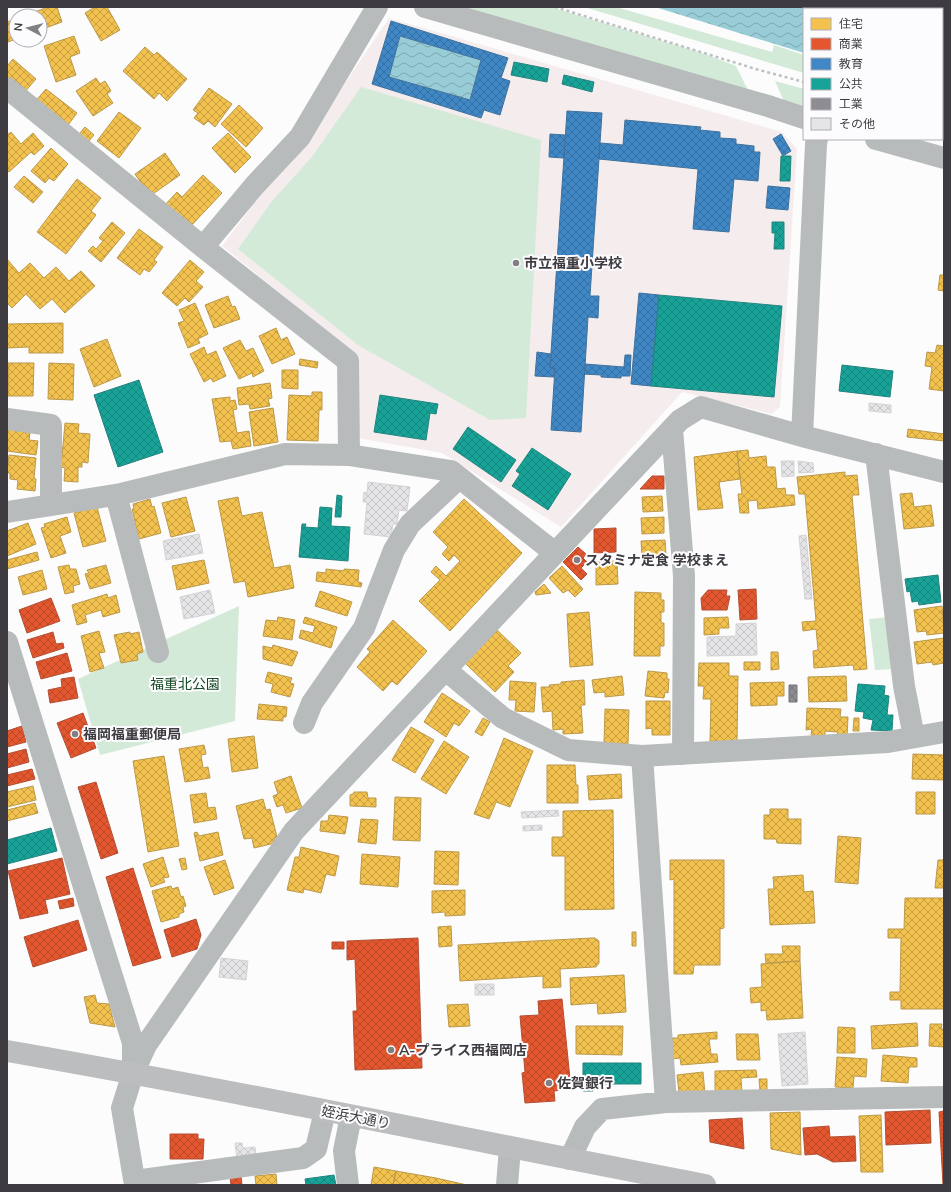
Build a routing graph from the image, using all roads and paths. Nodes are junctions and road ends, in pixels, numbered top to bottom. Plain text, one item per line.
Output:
1 (377, 7) edge
2 (425, 7) edge
3 (555, 7) edge
4 (803, 82) edge
5 (7, 88) edge
6 (803, 118) edge
7 (817, 140) edge
8 (880, 140) edge
9 (944, 158) edge
10 (203, 247) junction
11 (7, 419) edge
12 (672, 428) junction
13 (802, 436) junction
14 (876, 454) junction
15 (348, 455) junction
16 (944, 472) edge
17 (459, 478) junction
18 (116, 495) junction
19 (51, 505) junction
20 (7, 512) edge
21 (552, 557) junction
22 (7, 642) edge
23 (158, 652) dead end
24 (446, 670) junction
25 (304, 723) dead end
26 (944, 732) edge
27 (914, 737) junction
28 (683, 754) junction
29 (642, 756) junction
30 (7, 1051) edge
31 (133, 1073) junction
32 (944, 1097) edge
33 (666, 1102) junction
34 (325, 1111) junction
35 (351, 1116) junction
36 (510, 1148) junction
37 (570, 1159) junction
38 (135, 1183) edge
39 (348, 1185) edge
40 (506, 1185) edge
41 (705, 1185) edge

1 - 10 street
2 - 6 street
3 - 4 path
5 - 10 street
7 - 13 street
8 - 9 street
10 - 15 street
11 - 19 street
12 - 13 street
12 - 21 street
12 - 28 street
13 - 14 street
14 - 16 street
14 - 27 street
15 - 17 street
15 - 18 street
17 - 21 street
17 - 25 street
18 - 19 street
18 - 23 street
19 - 20 street
21 - 24 street
22 - 31 street
24 - 29 street
24 - 31 street
26 - 27 street
27 - 28 street
28 - 29 street
29 - 33 street
30 - 31 main road, 姪浜大通り
31 - 34 main road, 姪浜大通り
31 - 38 street
32 - 33 street
33 - 37 street
34 - 35 main road, 姪浜大通り
34 - 38 street
35 - 36 main road, 姪浜大通り
35 - 39 street
36 - 37 main road, 姪浜大通り
36 - 40 street
37 - 41 main road, 姪浜大通り

